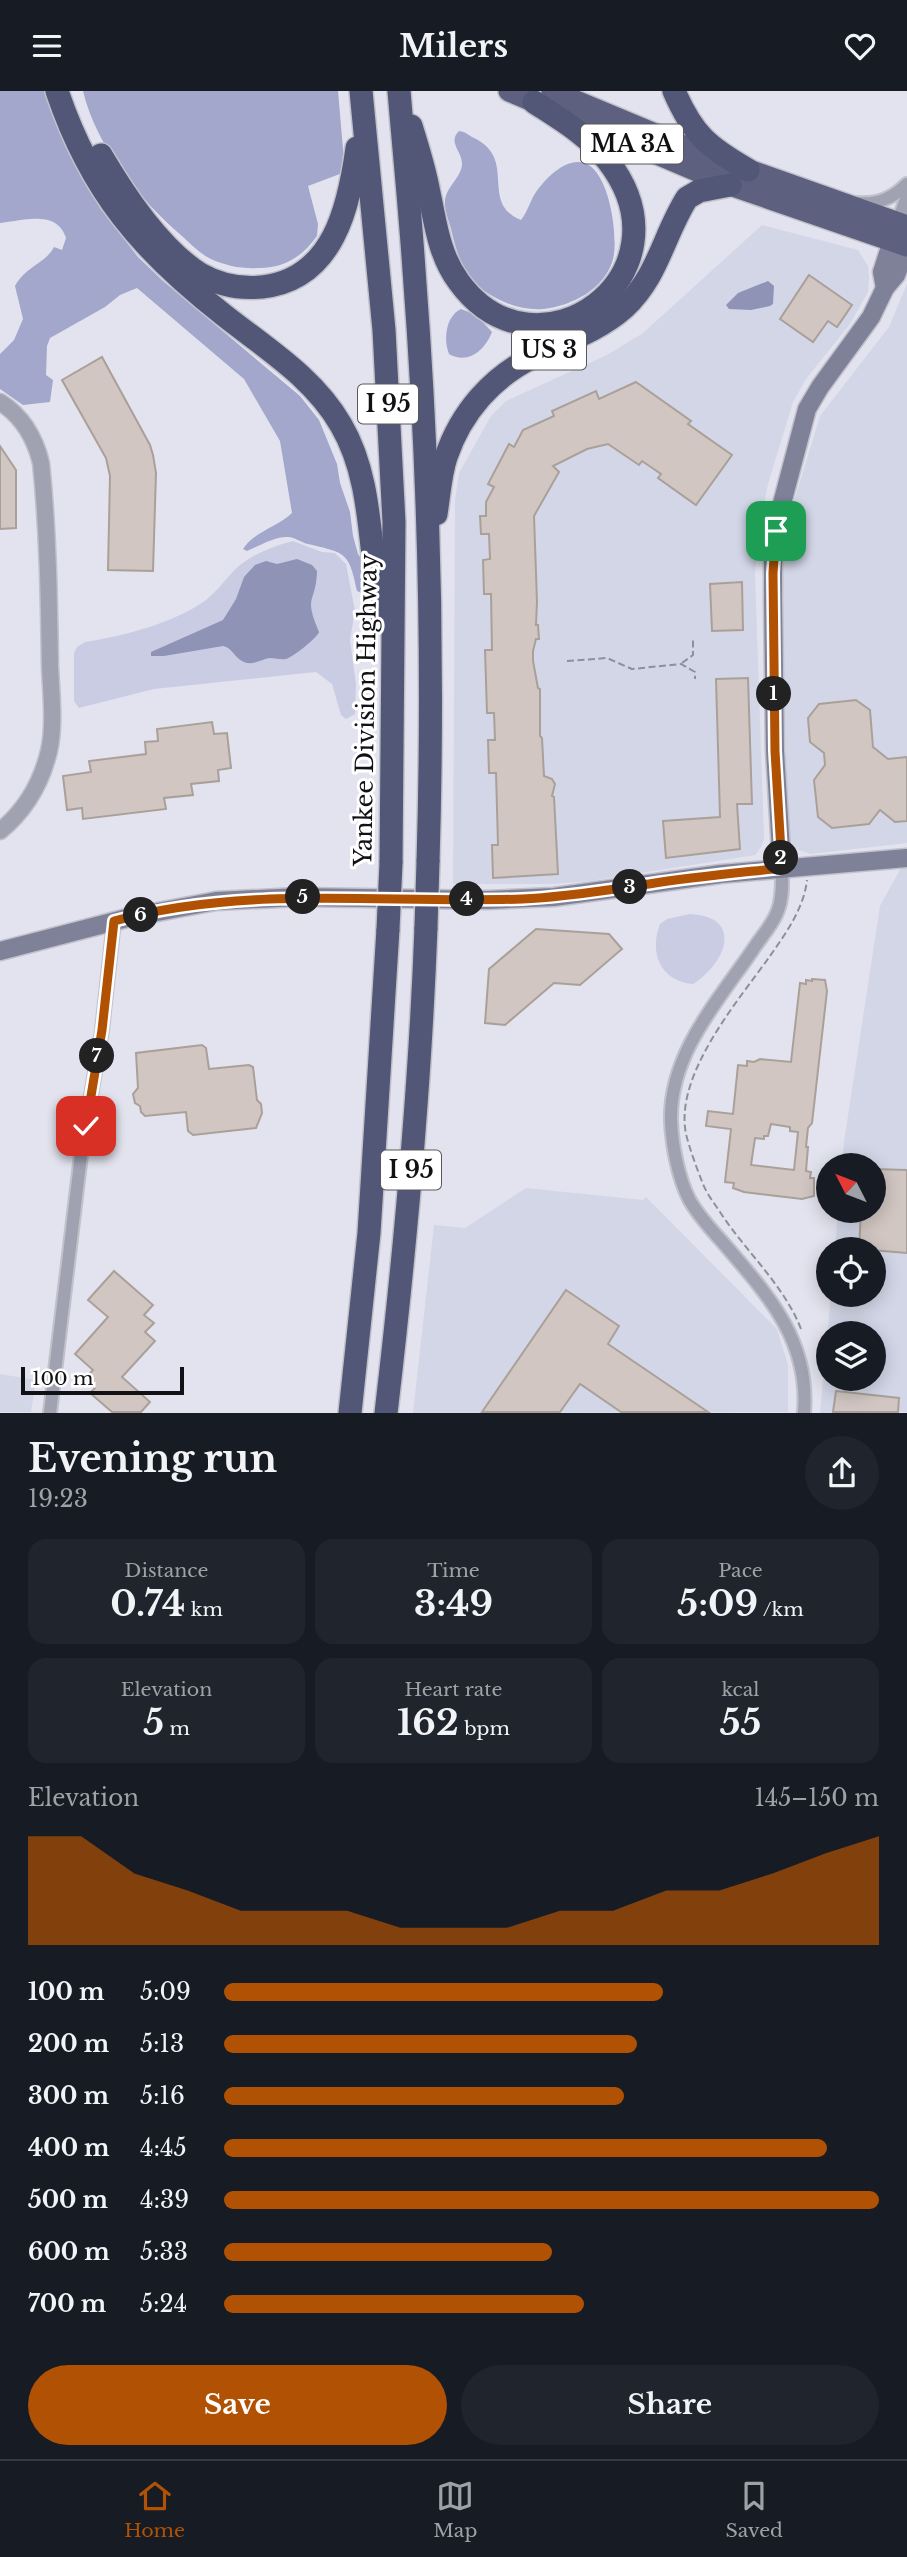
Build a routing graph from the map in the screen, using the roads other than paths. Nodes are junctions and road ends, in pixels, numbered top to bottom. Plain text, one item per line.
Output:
1 (57, 91) edge
2 (74, 91) edge
3 (399, 91) edge
4 (509, 91) edge
5 (674, 91) edge
6 (543, 96) edge
7 (361, 97) edge
8 (748, 170) junction
9 (907, 184) edge
10 (730, 185) junction
11 (907, 196) edge
12 (845, 202) junction
13 (903, 237) edge
14 (0, 402) edge
15 (428, 562) junction
16 (393, 706) junction
17 (0, 831) edge
18 (907, 858) edge
19 (782, 868) junction
20 (114, 921) junction
21 (0, 951) edge
22 (50, 1412) edge
23 (350, 1412) edge
24 (386, 1412) edge
25 (804, 1412) edge

1 - 16 highway
2 - 7 highway
3 - 6 highway
3 - 15 highway, I 95
4 - 6 highway, MA 3A
5 - 8 highway
6 - 8 highway
6 - 10 highway, MA 3A
7 - 16 highway, Yankee Division Highway / I 95
8 - 12 highway
9 - 12 street
10 - 13 highway
10 - 15 highway, US 3
11 - 13 street
12 - 13 highway
13 - 19 main road
14 - 17 street
15 - 24 highway, I 95, bridge
16 - 23 highway, Yankee Division Highway / I 95, bridge
18 - 19 main road
19 - 20 main road
19 - 25 street
20 - 21 main road
20 - 22 street

